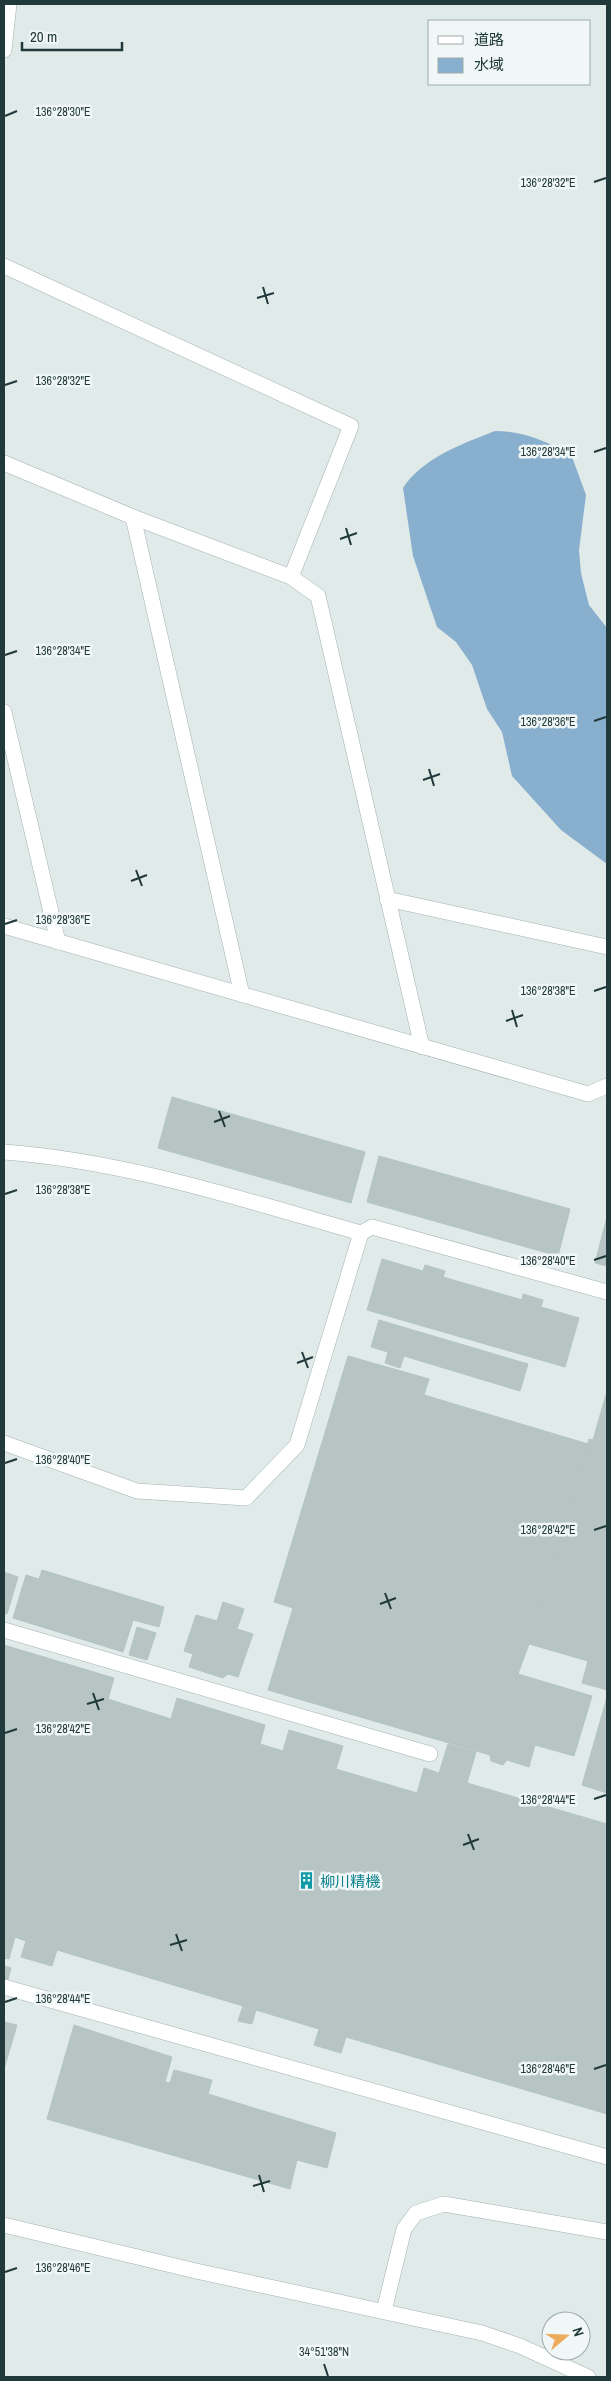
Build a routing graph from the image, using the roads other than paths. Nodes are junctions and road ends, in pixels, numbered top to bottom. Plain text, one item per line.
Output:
1 (9, 4) edge
2 (4, 50) edge
3 (4, 266) edge
4 (4, 463) edge
5 (133, 517) junction
6 (291, 577) junction
7 (4, 712) edge
8 (387, 898) junction
9 (4, 926) edge
10 (58, 942) junction
11 (607, 947) edge
12 (242, 995) junction
13 (422, 1047) junction
14 (607, 1086) edge
15 (4, 1152) edge
16 (361, 1233) junction
17 (607, 1292) edge
18 (4, 1443) edge
19 (4, 1630) edge
20 (430, 1754) dead end
21 (4, 1987) edge
22 (607, 2157) edge
23 (4, 2225) edge
24 (607, 2232) edge
25 (384, 2312) junction
26 (588, 2377) edge

1 - 2 street
3 - 6 street
4 - 5 street
5 - 6 street
5 - 12 street
6 - 8 street
7 - 10 street
8 - 11 street
8 - 13 street
9 - 10 street
10 - 12 street
12 - 13 street
13 - 14 street
15 - 16 street
16 - 17 street
16 - 18 street
19 - 20 street
21 - 22 street
23 - 25 street
24 - 25 street
25 - 26 street

